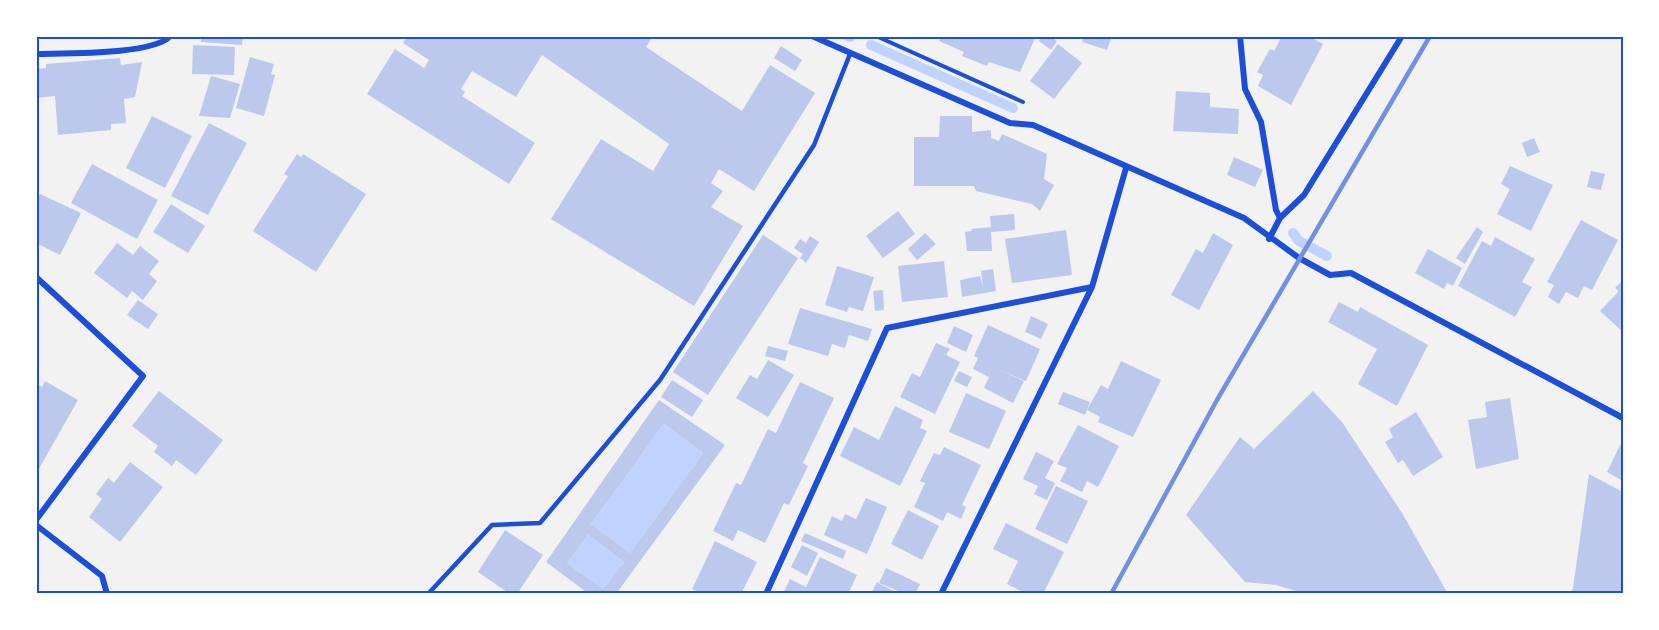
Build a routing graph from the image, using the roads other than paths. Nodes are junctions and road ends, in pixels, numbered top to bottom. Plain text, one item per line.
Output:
1 (170, 36) edge
2 (812, 36) edge
3 (1240, 36) edge
4 (1402, 36) edge
5 (36, 54) edge
6 (850, 54) junction
7 (1126, 168) junction
8 (1280, 218) junction
9 (1269, 239) junction
10 (36, 278) edge
11 (1092, 287) junction
12 (1623, 418) edge
13 (36, 520) edge
14 (36, 525) edge
15 (106, 594) edge
16 (428, 594) edge
17 (766, 594) edge
18 (941, 594) edge

1 - 5 street
2 - 6 street
3 - 8 street
4 - 8 street
6 - 7 street
6 - 16 lane
7 - 9 street
7 - 11 street
8 - 9 street
9 - 12 street
10 - 13 street
11 - 17 street
11 - 18 street
14 - 15 street

